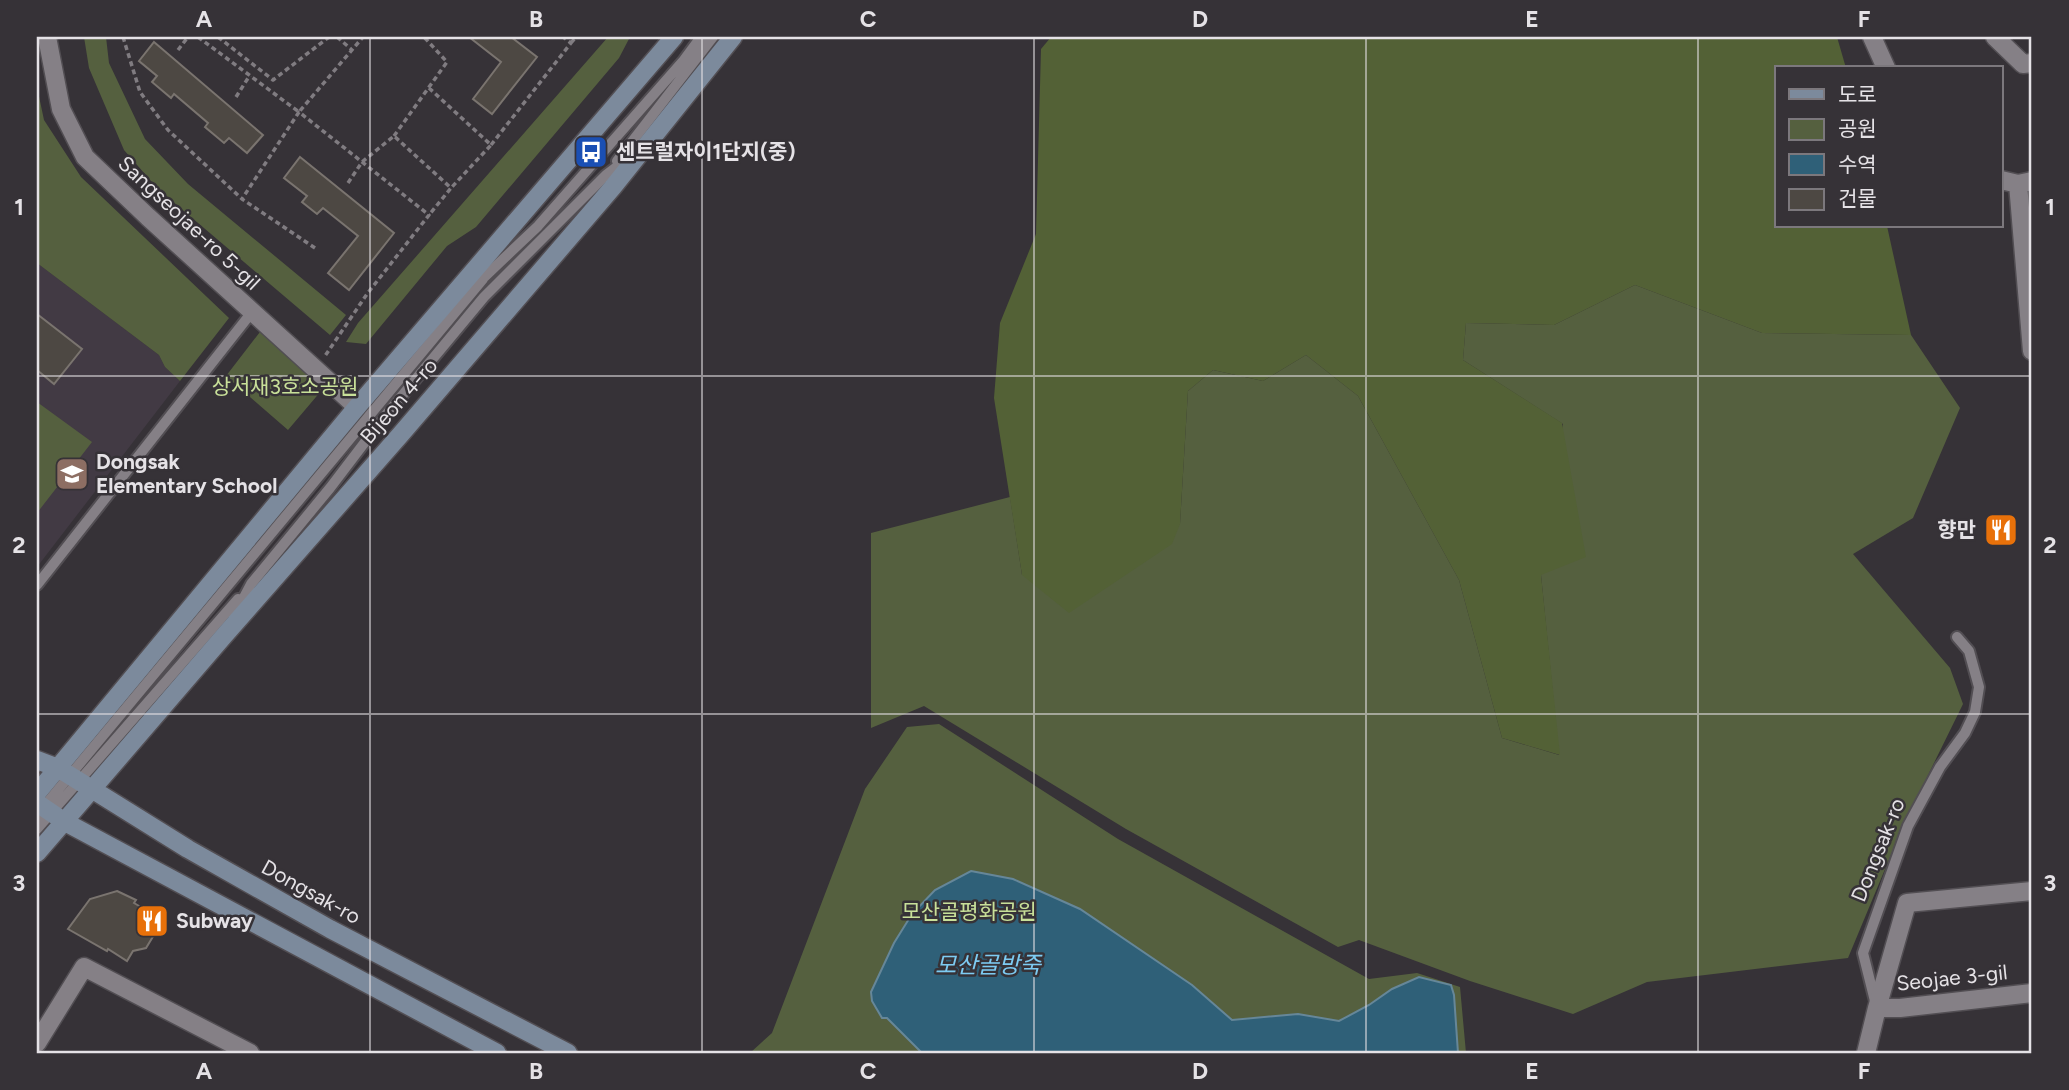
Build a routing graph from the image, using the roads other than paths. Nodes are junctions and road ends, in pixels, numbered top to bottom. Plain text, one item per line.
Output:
1 (47, 37) edge
2 (674, 37) edge
3 (702, 37) edge
4 (713, 37) edge
5 (733, 37) edge
6 (1994, 37) edge
7 (1876, 38) edge
8 (2032, 63) edge
9 (1885, 66) edge
10 (646, 144) junction
11 (606, 174) junction
12 (2017, 182) edge
13 (483, 279) junction
14 (252, 312) junction
15 (430, 321) junction
16 (2032, 351) edge
17 (357, 407) junction
18 (251, 584) junction
19 (37, 585) edge
20 (223, 637) junction
21 (1957, 637) dead end
22 (37, 760) edge
23 (75, 779) junction
24 (45, 809) edge
25 (37, 829) edge
26 (37, 853) edge
27 (2032, 891) edge
28 (2032, 993) edge
29 (1877, 1008) junction
30 (37, 1043) edge
31 (250, 1053) edge
32 (497, 1053) edge
33 (568, 1053) edge
34 (1866, 1053) edge

1 - 14 street, Sangseojae-ro 5-gil
2 - 15 main road, Bijeon 4-ro
3 - 13 lane
4 - 11 lane
5 - 10 main road, Bijeon 4-ro
6 - 8 street
7 - 9 street
10 - 11 lane
10 - 20 main road, Bijeon 4-ro
11 - 18 lane
12 - 16 street
13 - 15 lane
13 - 23 lane
14 - 17 street, Sangseojae-ro 5-gil
14 - 19 lane
15 - 17 main road, Bijeon 4-ro
17 - 23 main road, Bijeon 4-ro
18 - 20 lane
18 - 23 lane
20 - 23 main road, Bijeon 4-ro
21 - 29 lane, Dongsak-ro
22 - 23 main road, Dongsak-ro
23 - 24 main road
23 - 24 main road
23 - 33 main road, Dongsak-ro
24 - 25 lane
24 - 26 main road
24 - 32 main road
27 - 29 street
28 - 29 street, Seojae 3-gil
29 - 34 street, Dongsak-ro
30 - 31 street

